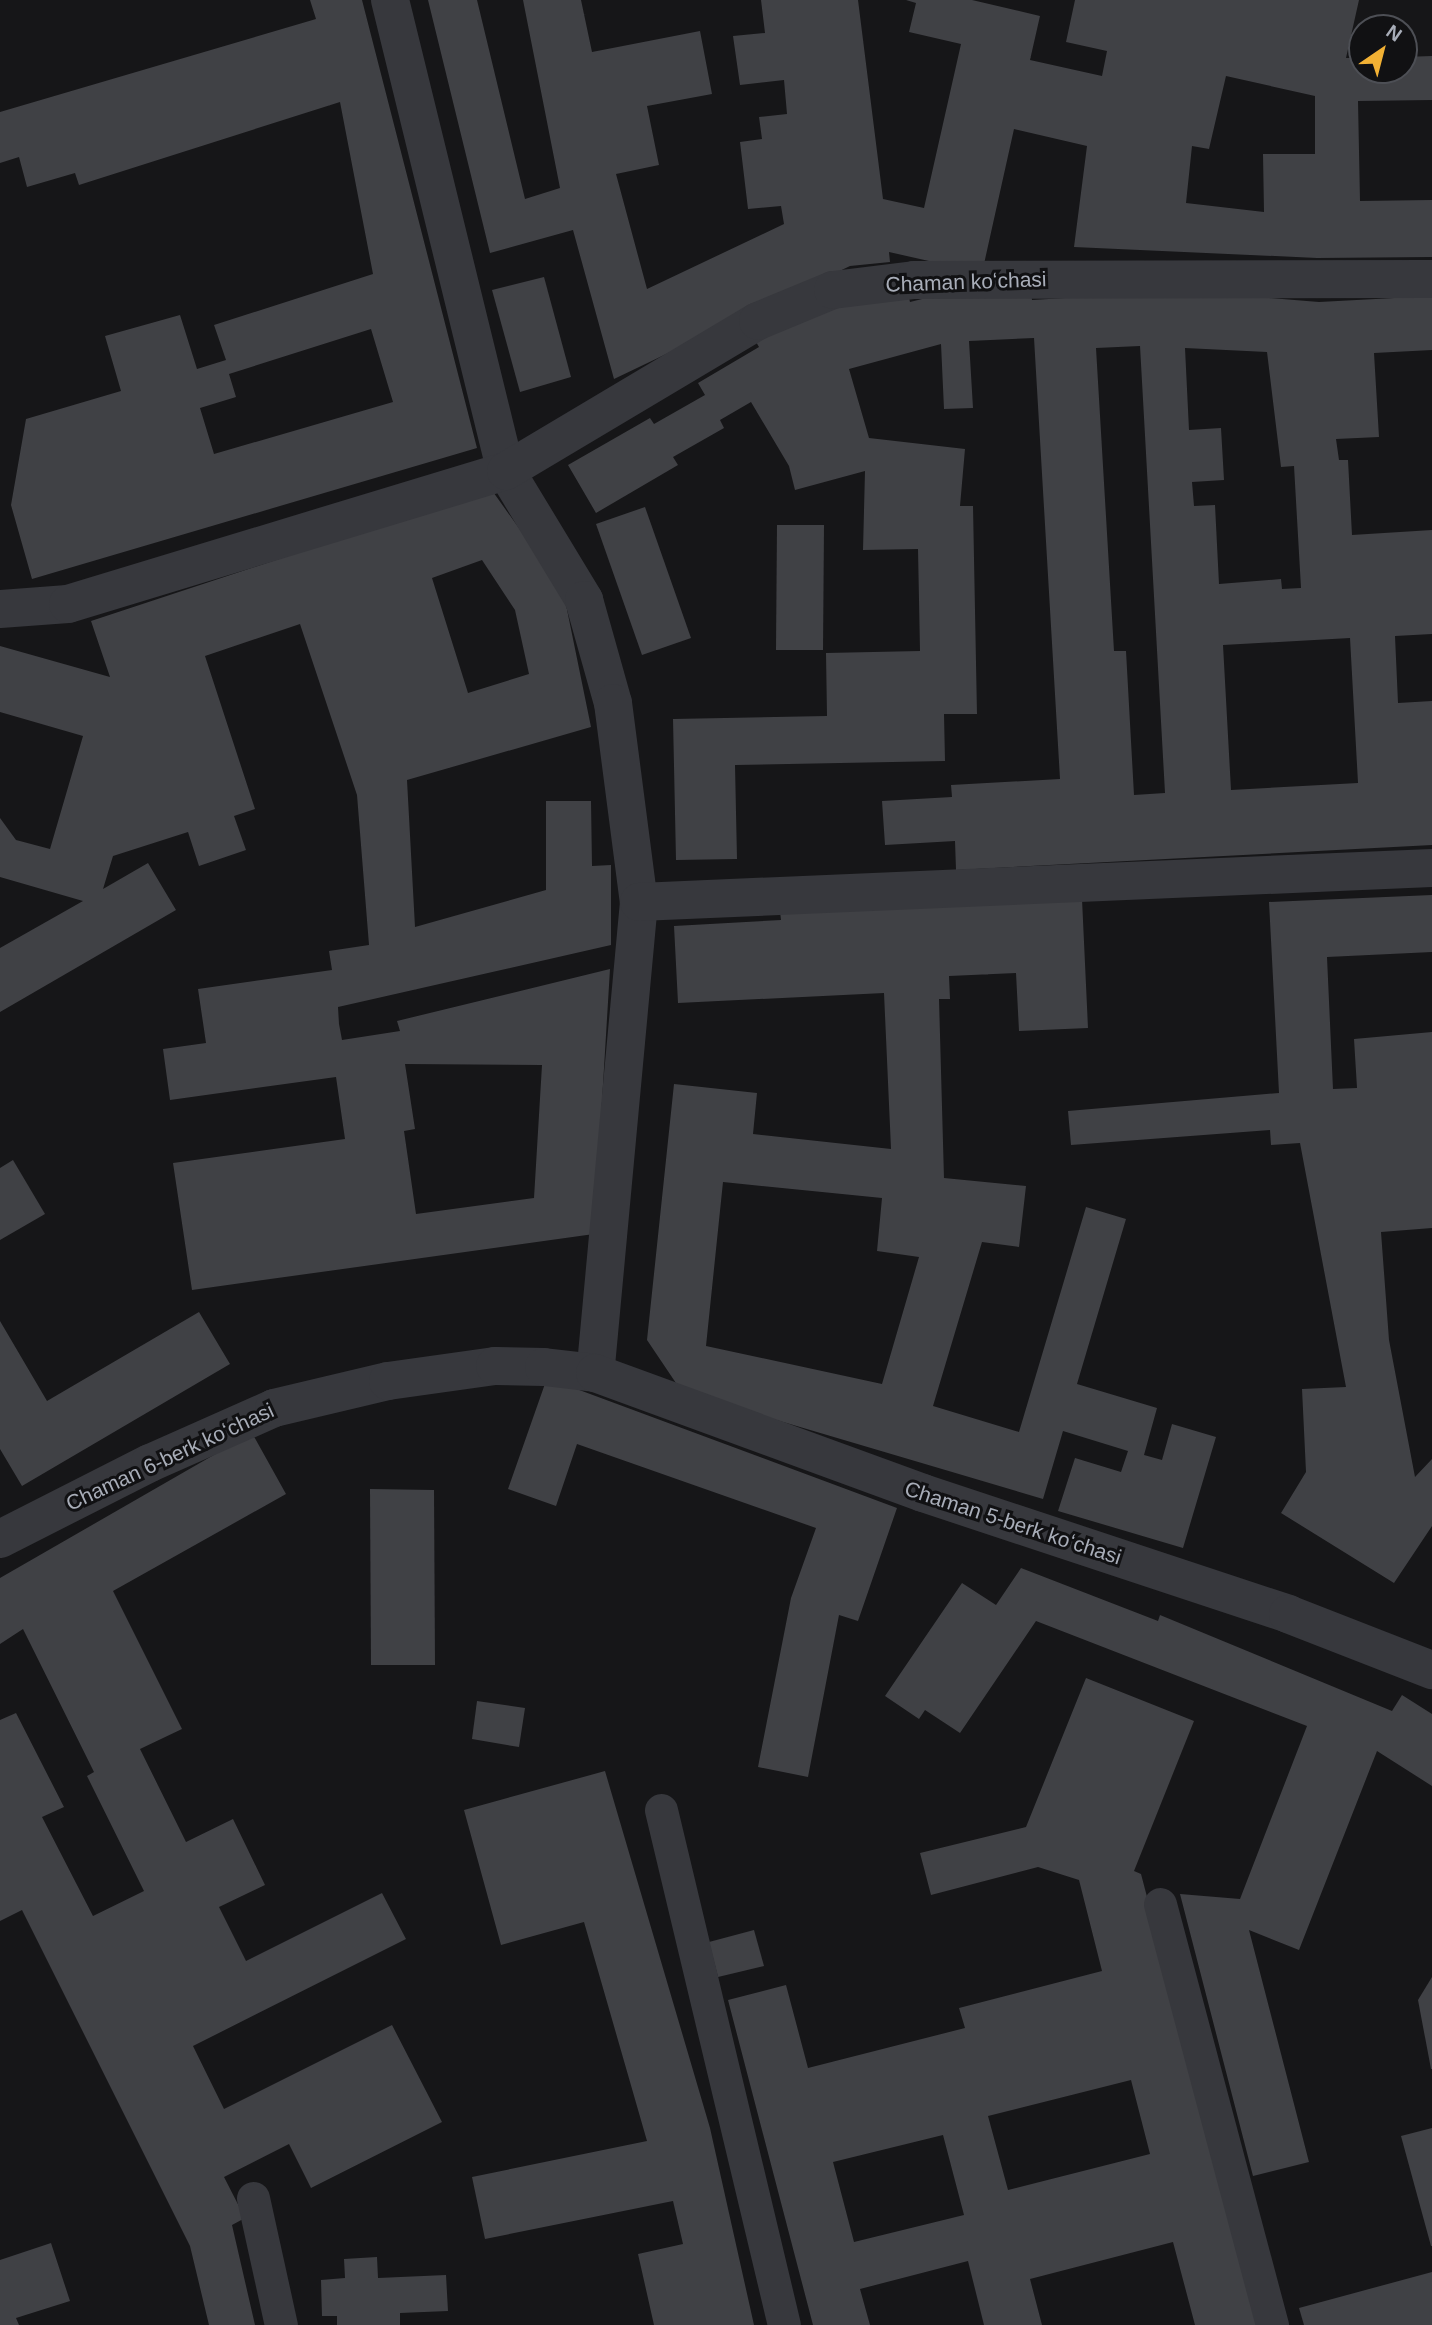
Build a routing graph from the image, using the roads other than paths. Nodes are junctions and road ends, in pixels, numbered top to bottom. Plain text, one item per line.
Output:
1 (390, 0) edge
2 (1432, 279) edge
3 (506, 471) junction
4 (0, 609) edge
5 (1432, 868) edge
6 (639, 902) junction
7 (595, 1373) junction
8 (3, 1530) edge
9 (1432, 1670) edge
10 (661, 1810) dead end
11 (1160, 1904) dead end
12 (253, 2197) dead end
13 (281, 2325) edge
14 (784, 2325) edge
15 (1272, 2325) edge

1 - 3 street
2 - 3 street, Chaman koʻchasi
3 - 4 street, Chaman koʻchasi
3 - 6 street
5 - 6 street
6 - 7 street
7 - 8 street, Chaman 6-berk koʻchasi
7 - 9 street, Chaman 5-berk koʻchasi
10 - 14 lane
11 - 15 lane
12 - 13 lane

